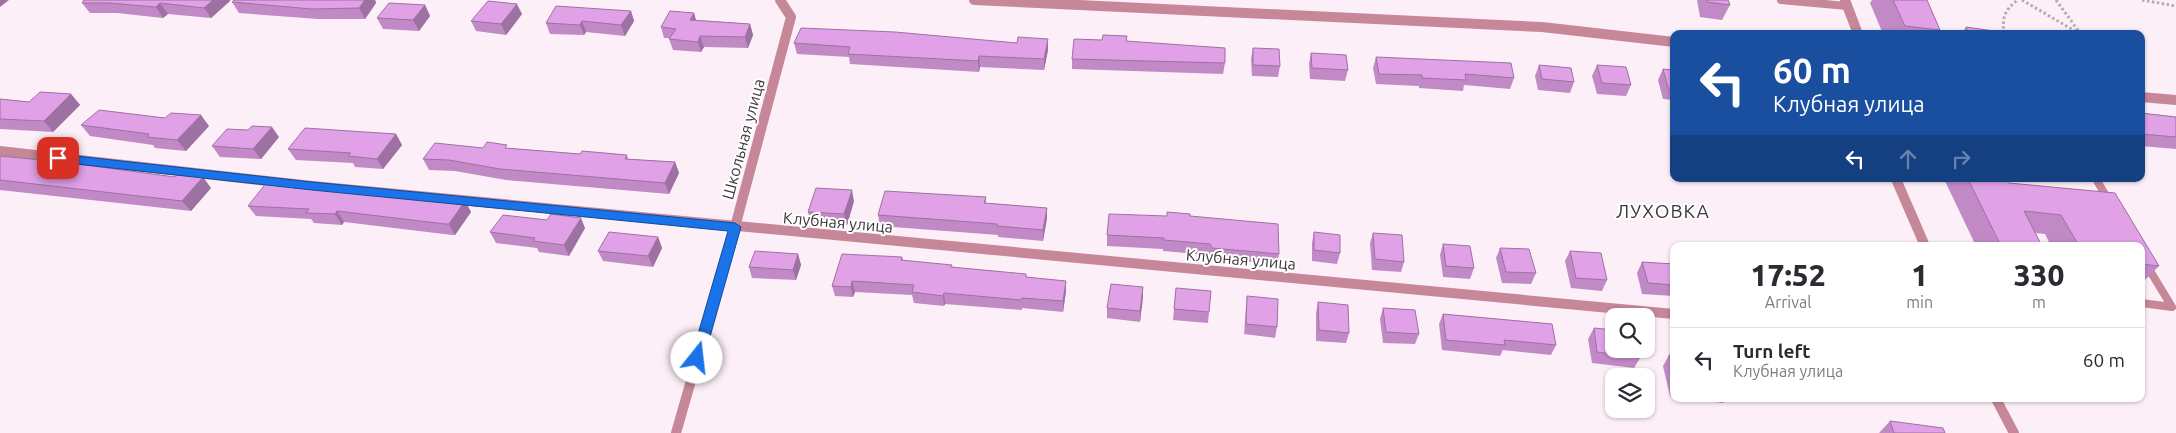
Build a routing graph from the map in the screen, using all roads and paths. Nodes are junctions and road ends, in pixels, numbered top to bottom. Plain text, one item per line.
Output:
1 (780, 0) edge
2 (974, 0) edge
3 (1782, 0) edge
4 (2018, 0) edge
5 (2022, 0) edge
6 (2056, 0) edge
7 (2142, 0) edge
8 (2168, 0) edge
9 (1846, 3) edge
10 (2172, 5) junction
11 (2176, 6) edge
12 (1856, 30) edge
13 (2003, 30) edge
14 (2072, 30) edge
15 (2077, 30) edge
16 (1670, 42) edge
17 (2145, 97) edge
18 (2176, 100) edge
19 (0, 151) edge
20 (1897, 182) edge
21 (2098, 182) edge
22 (2116, 212) edge
23 (735, 227) junction
24 (1923, 242) edge
25 (2145, 262) edge
26 (2145, 303) edge
27 (2174, 307) edge
28 (1670, 314) edge
29 (1998, 402) edge
30 (676, 433) edge
31 (2014, 433) edge

1 - 23 street, Школьная улица
2 - 16 street
3 - 9 lane
4 - 13 path
5 - 14 path
6 - 15 path
7 - 10 path
8 - 10 path
9 - 12 street
10 - 11 path
17 - 18 street
19 - 23 street, Клубная улица
20 - 24 street
21 - 22 lane
23 - 28 street, Клубная улица
23 - 30 street, Школьная улица
25 - 27 lane
26 - 27 lane
29 - 31 street

